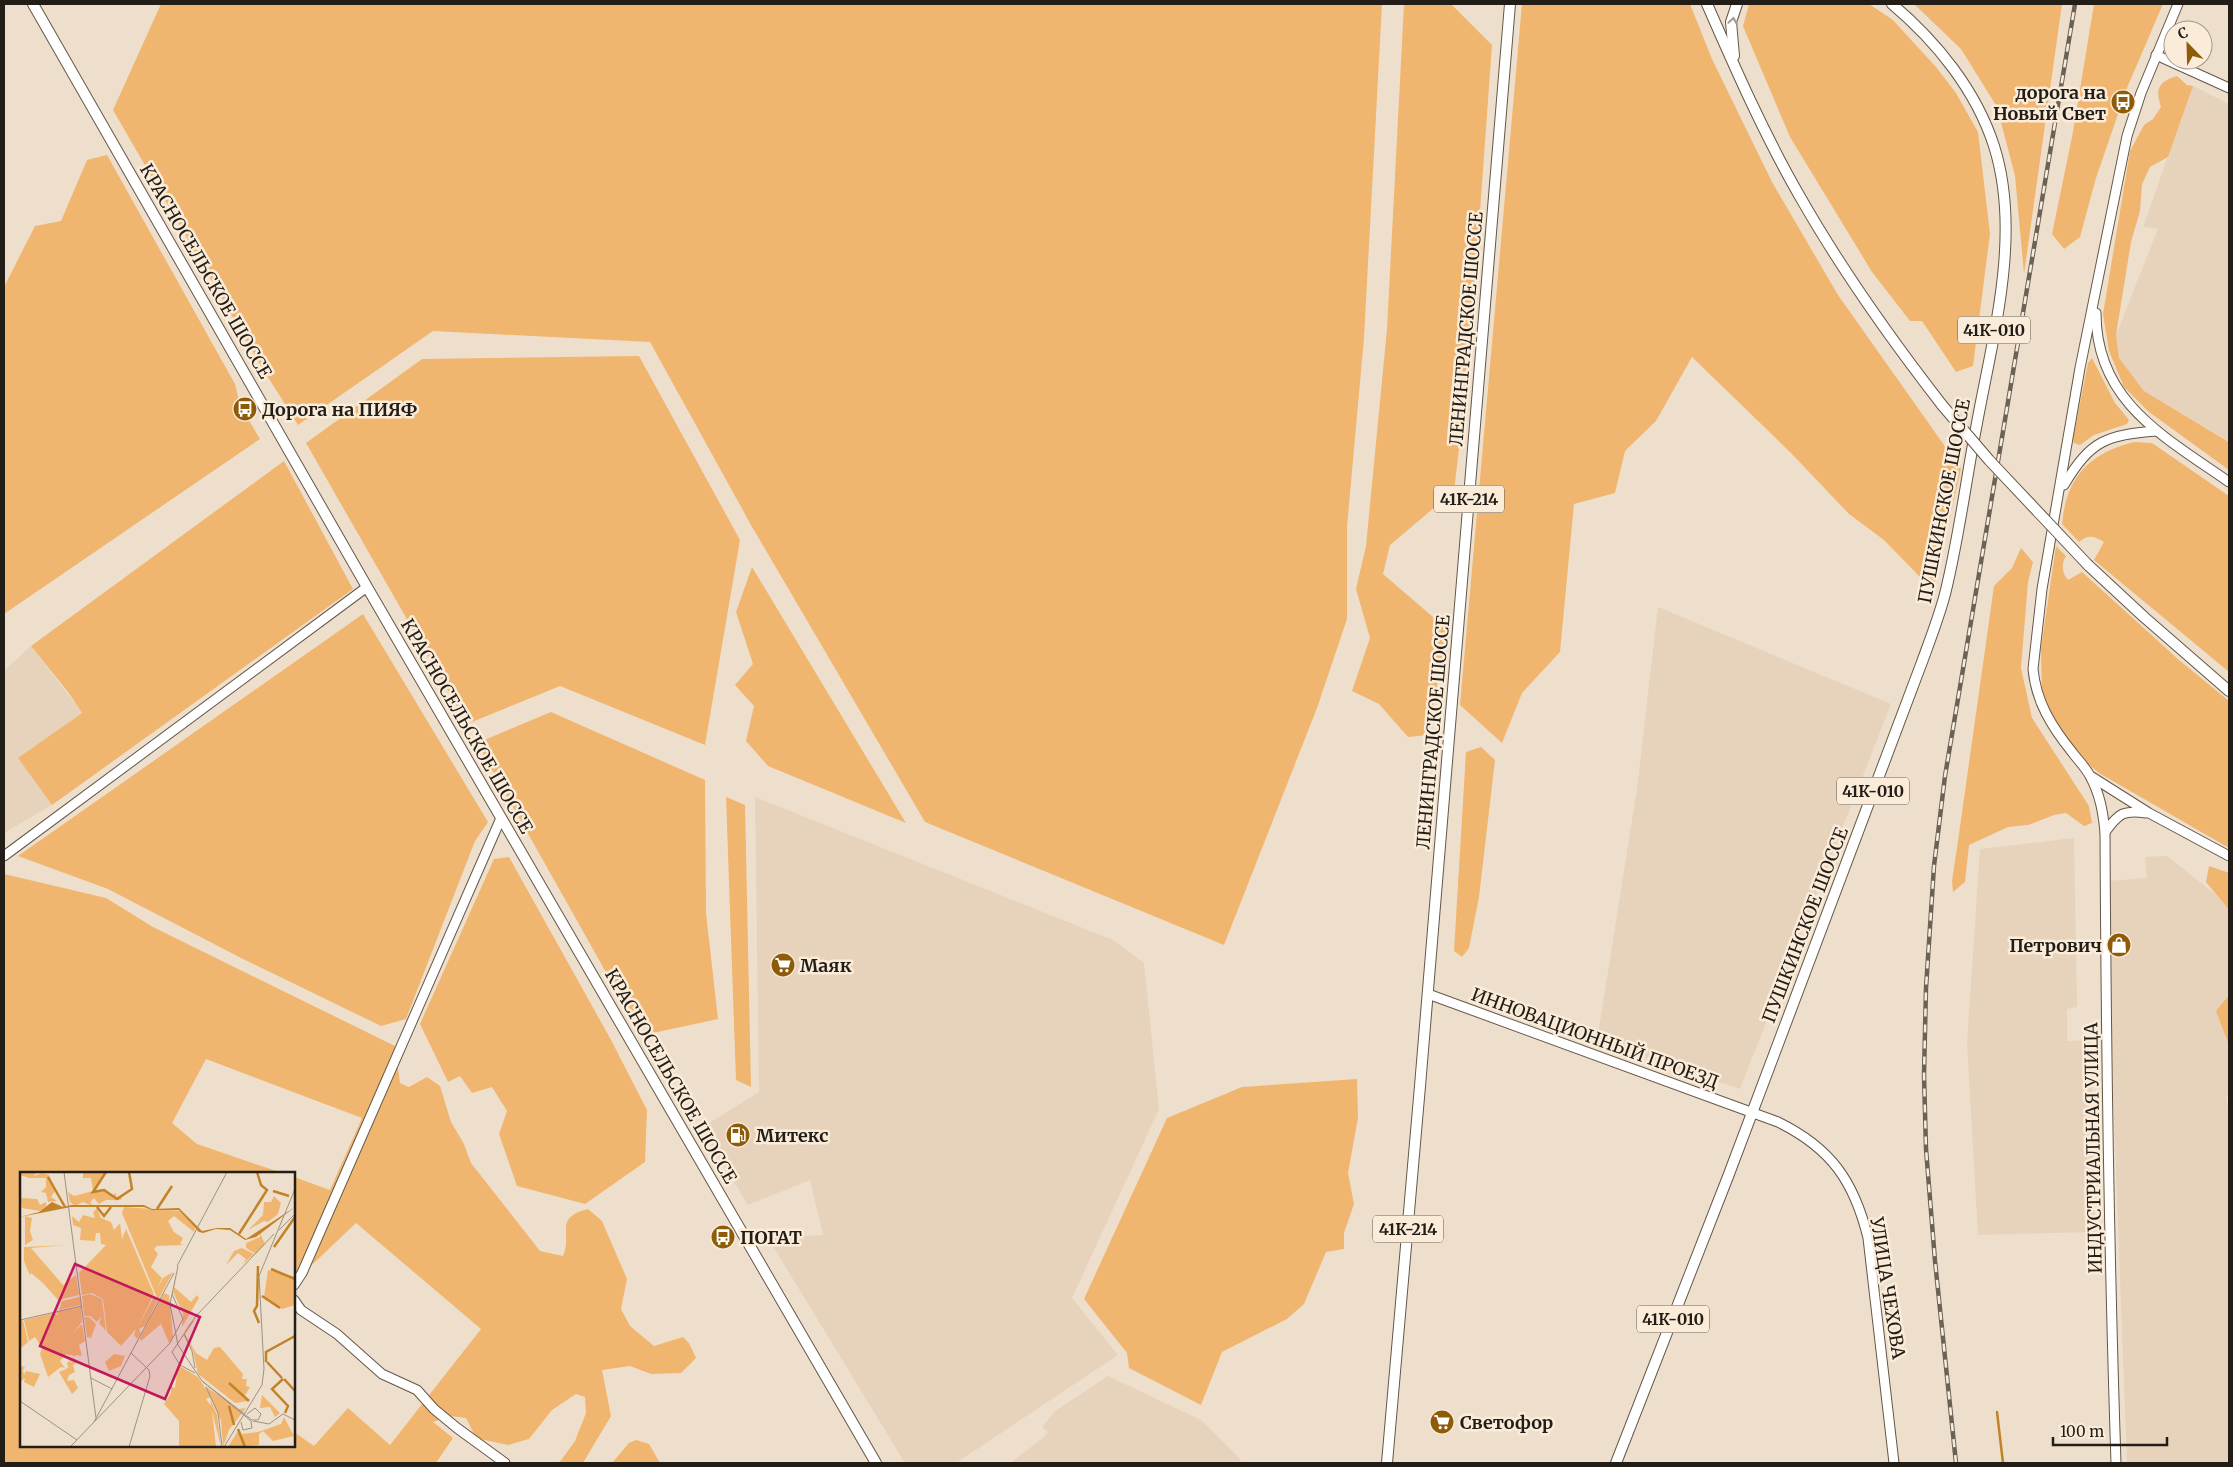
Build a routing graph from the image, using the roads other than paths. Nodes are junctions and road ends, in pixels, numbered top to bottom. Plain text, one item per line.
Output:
1 (33, 4) edge
2 (1510, 4) edge
3 (1707, 4) edge
4 (1737, 4) edge
5 (1892, 4) edge
6 (2177, 4) edge
7 (2156, 55) junction
8 (1738, 74) junction
9 (2229, 88) edge
10 (2096, 293) junction
11 (2156, 431) junction
12 (2229, 482) edge
13 (2060, 490) junction
14 (367, 587) junction
15 (2224, 684) edge
16 (2229, 691) edge
17 (2090, 775) junction
18 (2149, 813) junction
19 (502, 818) junction
20 (2106, 832) junction
21 (4, 856) edge
22 (2229, 856) edge
23 (1428, 994) junction
24 (1752, 1112) junction
25 (295, 1283) edge
26 (295, 1301) edge
27 (506, 1463) edge
28 (876, 1463) edge
29 (1387, 1463) edge
30 (1616, 1463) edge
31 (1894, 1463) edge
32 (2116, 1463) edge

1 - 14 main road, КРАСНОСЕЛЬСКОЕ ШОССЕ
2 - 23 main road, ЛЕНИНГРАДСКОЕ ШОССЕ / 41К-214
3 - 8 main road
8 -> 4 main road
5 - 24 main road, ПУШКИНСКОЕ ШОССЕ / 41К-010
6 - 7 street
7 - 9 street
7 - 10 street
8 - 15 main road, bridge
10 - 11 street
10 - 13 street
11 - 12 street
11 - 13 street
13 - 17 street
14 - 19 main road, КРАСНОСЕЛЬСКОЕ ШОССЕ
14 - 21 street
15 - 16 main road
17 - 18 street
17 - 20 street, ИНДУСТРИАЛЬНАЯ УЛИЦА
18 - 20 street
18 - 22 street
19 - 25 street
19 - 28 main road, КРАСНОСЕЛЬСКОЕ ШОССЕ
20 - 32 street, ИНДУСТРИАЛЬНАЯ УЛИЦА
23 - 24 street, ИННОВАЦИОННЫЙ ПРОЕЗД
23 - 29 main road, ЛЕНИНГРАДСКОЕ ШОССЕ / 41К-214
24 - 30 main road, ПУШКИНСКОЕ ШОССЕ / 41К-010
24 - 31 street, УЛИЦА ЧЕХОВА
26 - 27 street

